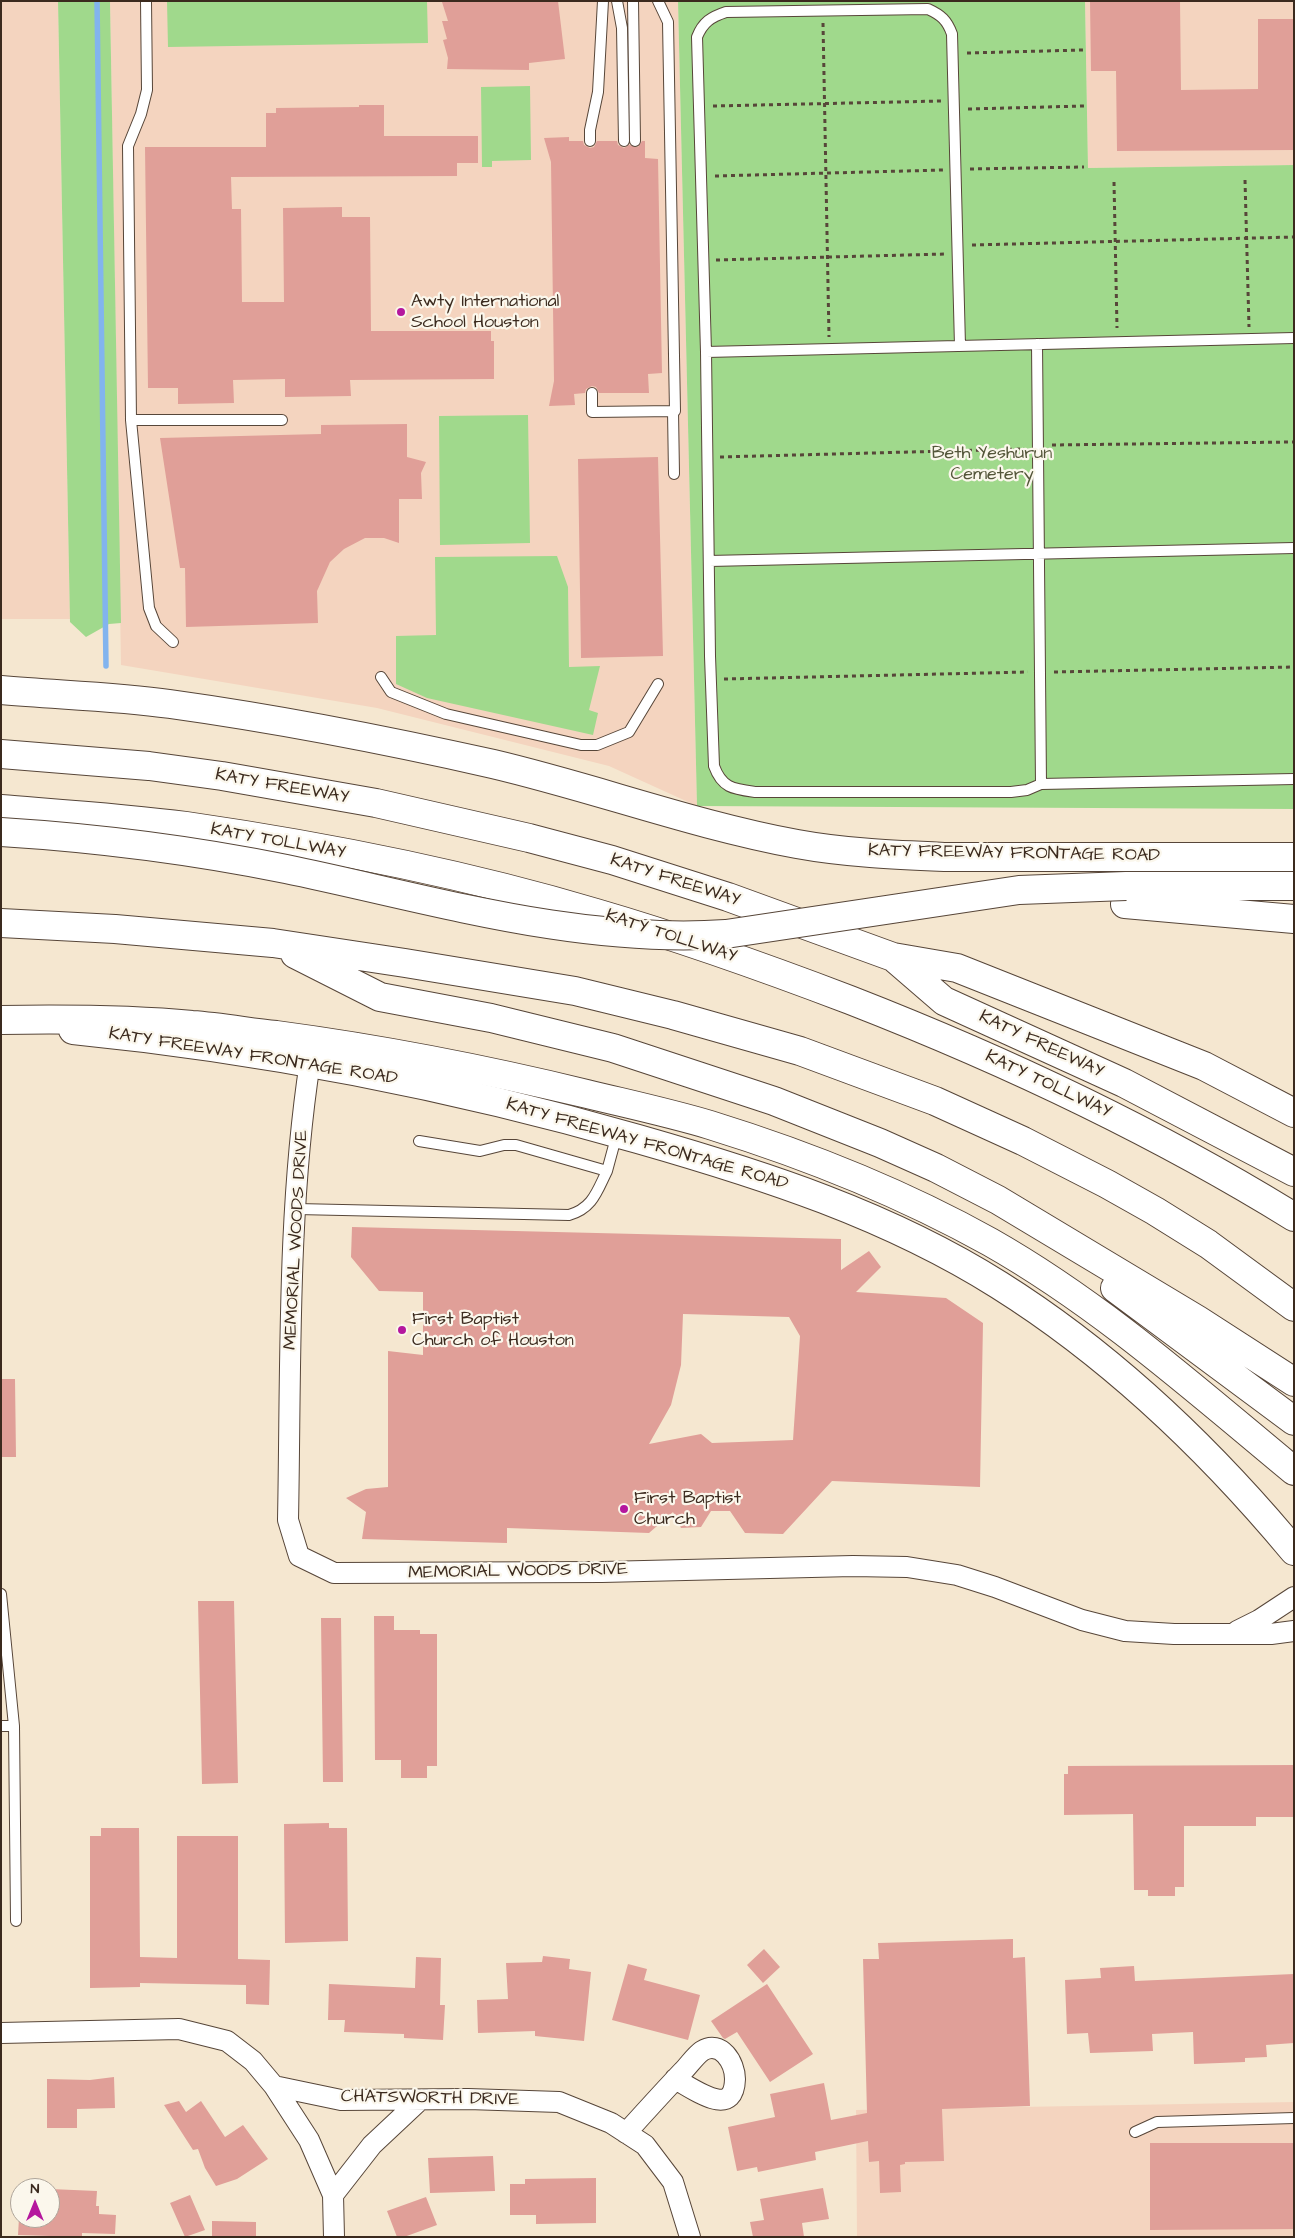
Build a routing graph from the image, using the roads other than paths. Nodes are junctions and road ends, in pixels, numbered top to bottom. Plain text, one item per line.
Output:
1 (146, 1) edge
2 (603, 1) edge
3 (617, 1) edge
4 (633, 1) edge
5 (658, 1) edge
6 (824, 10) edge
7 (590, 141) dead end
8 (1294, 338) edge
9 (1037, 344) junction
10 (960, 346) junction
11 (706, 352) junction
12 (592, 393) dead end
13 (673, 411) junction
14 (131, 420) junction
15 (282, 420) dead end
16 (674, 474) dead end
17 (1294, 548) edge
18 (1040, 553) junction
19 (709, 561) junction
20 (173, 642) dead end
21 (382, 677) dead end
22 (658, 684) dead end
23 (1, 690) edge
24 (1, 754) edge
25 (1294, 779) edge
26 (1041, 784) junction
27 (1, 809) edge
28 (1, 832) edge
29 (1, 850) edge
30 (1294, 857) edge
31 (1294, 886) edge
32 (1126, 895) junction
33 (1294, 919) edge
34 (1, 923) edge
35 (273, 943) junction
36 (893, 957) junction
37 (1, 1020) edge
38 (1, 1026) edge
39 (310, 1062) junction
40 (1294, 1113) edge
41 (617, 1133) junction
42 (420, 1141) dead end
43 (607, 1171) junction
44 (1294, 1172) edge
45 (998, 1200) junction
46 (297, 1209) junction
47 (1294, 1217) edge
48 (1294, 1307) edge
49 (1294, 1382) edge
50 (1294, 1421) edge
51 (1294, 1471) edge
52 (1294, 1551) edge
53 (1, 1594) edge
54 (1294, 1597) edge
55 (1294, 1631) edge
56 (1226, 1634) junction
57 (1, 1726) edge
58 (14, 1726) junction
59 (16, 1921) dead end
60 (1, 2033) edge
61 (675, 2079) dead end
62 (274, 2086) junction
63 (420, 2100) junction
64 (1294, 2118) edge
65 (1135, 2132) dead end
66 (626, 2133) junction
67 (333, 2195) junction
68 (334, 2237) edge
69 (690, 2237) edge

1 - 14 lane
2 - 7 lane
3 - 4 lane
5 - 13 lane
6 - 10 lane
6 - 11 lane
8 - 9 lane
9 - 10 lane
9 - 18 lane
10 - 11 lane
11 - 19 lane
12 - 13 lane
13 - 16 lane
14 - 15 lane
14 - 20 lane
17 - 18 lane
18 - 19 lane
18 - 26 lane
19 - 26 lane
21 - 22 lane
23 - 30 main road, KATY FREEWAY FRONTAGE ROAD
24 - 36 main road, KATY FREEWAY
25 - 26 lane
27 - 47 main road, KATY TOLLWAY
28 - 32 main road, bridge
29 - 32 main road
31 - 32 main road
32 - 33 main road
34 - 35 main road
35 - 45 main road
35 - 48 main road
36 - 40 main road
36 - 44 main road, KATY FREEWAY
37 - 51 main road
38 - 39 main road, KATY FREEWAY FRONTAGE ROAD
39 - 41 main road, KATY FREEWAY FRONTAGE ROAD
39 - 46 street, MEMORIAL WOODS DRIVE
41 - 43 lane
41 - 52 main road, KATY FREEWAY FRONTAGE ROAD
42 - 43 lane
43 - 46 lane
45 - 49 main road
45 - 50 main road
46 - 56 street, MEMORIAL WOODS DRIVE
53 - 58 lane
54 - 56 street, MEMORIAL WOODS DRIVE
55 - 56 street, MEMORIAL WOODS DRIVE
57 - 58 lane
58 - 59 lane
60 - 62 street
61 - 66 street
62 - 63 street, CHATSWORTH DRIVE
62 - 67 street
63 - 66 street, CHATSWORTH DRIVE
63 - 67 street
64 - 65 lane
66 - 69 street, CHATSWORTH DRIVE
67 - 68 street

